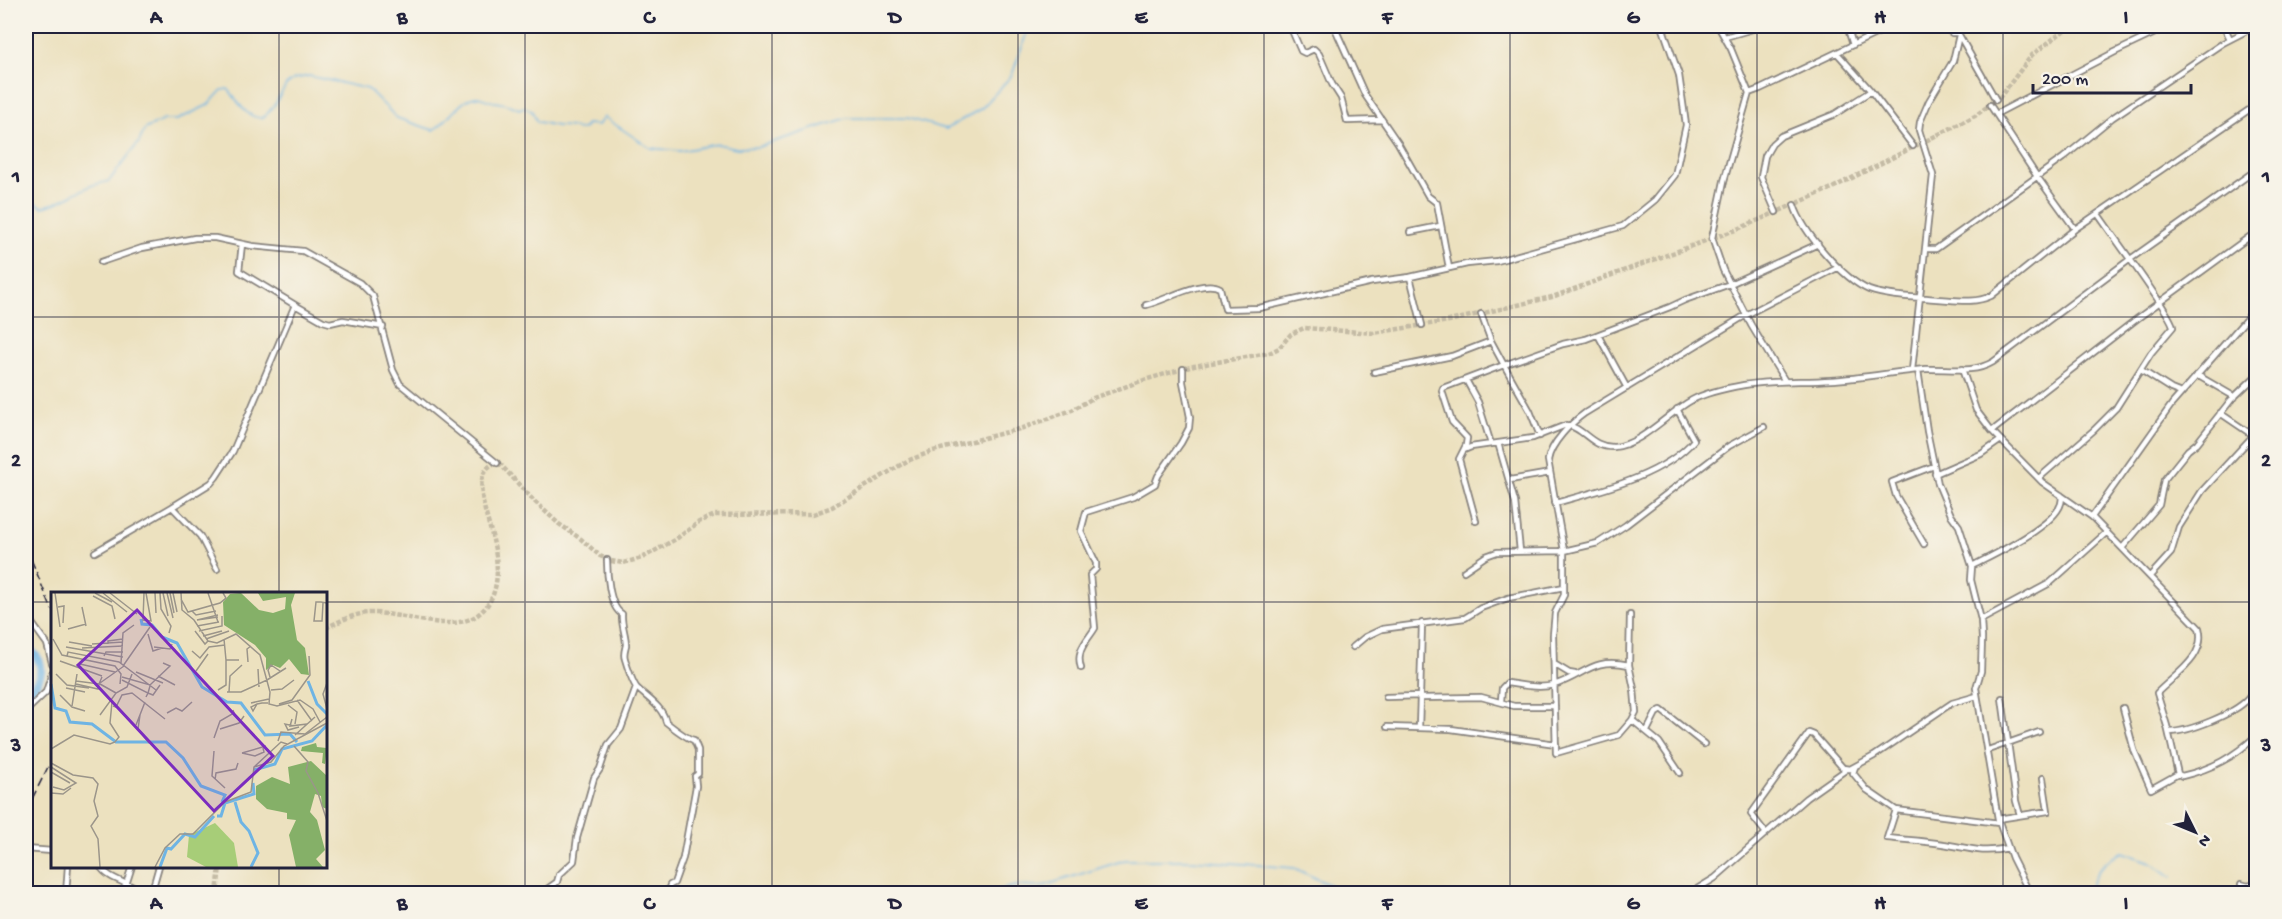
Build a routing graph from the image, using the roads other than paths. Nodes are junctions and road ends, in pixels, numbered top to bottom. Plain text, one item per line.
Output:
1 (1290, 26) edge
2 (1334, 26) edge
3 (1662, 26) edge
4 (1718, 26) edge
5 (1763, 26) edge
6 (1847, 26) edge
7 (1917, 26) edge
8 (1941, 26) edge
9 (1954, 26) edge
10 (2170, 26) edge
11 (2224, 26) edge
12 (2256, 26) edge
13 (1958, 34) junction
14 (1725, 37) junction
15 (2230, 39) junction
16 (1853, 45) junction
17 (1837, 53) junction
18 (1871, 91) junction
19 (1749, 93) junction
20 (1996, 100) dead end
21 (1990, 105) dead end
22 (2256, 105) edge
23 (1996, 114) junction
24 (1381, 120) junction
25 (1913, 147) dead end
26 (2256, 170) edge
27 (2036, 175) junction
28 (1794, 205) dead end
29 (1776, 212) dead end
30 (2098, 214) junction
31 (1440, 226) junction
32 (2075, 228) junction
33 (1410, 232) dead end
34 (2256, 232) edge
35 (242, 244) junction
36 (1818, 244) junction
37 (1927, 249) junction
38 (2129, 260) junction
39 (101, 262) dead end
40 (1839, 267) junction
41 (1449, 268) junction
42 (1410, 277) junction
43 (1730, 284) junction
44 (1919, 297) junction
45 (2160, 302) junction
46 (1146, 304) dead end
47 (295, 305) junction
48 (2256, 308) edge
49 (1481, 314) dead end
50 (1746, 315) junction
51 (1422, 325) dead end
52 (383, 327) junction
53 (1598, 334) junction
54 (1491, 341) junction
55 (1504, 365) junction
56 (1183, 369) dead end
57 (1962, 369) junction
58 (1915, 370) junction
59 (2141, 370) junction
60 (1374, 372) dead end
61 (2197, 375) junction
62 (2256, 376) edge
63 (1466, 380) junction
64 (1785, 381) junction
65 (1627, 388) junction
66 (2181, 393) junction
67 (2235, 397) junction
68 (1677, 409) junction
69 (2220, 413) junction
70 (1571, 426) junction
71 (1764, 427) dead end
72 (1992, 431) junction
73 (1540, 436) junction
74 (2001, 440) junction
75 (1498, 443) junction
76 (1491, 444) junction
77 (1464, 450) junction
78 (497, 463) dead end
79 (1934, 466) junction
80 (1550, 472) junction
81 (1935, 474) junction
82 (2038, 478) junction
83 (1510, 480) junction
84 (2061, 495) junction
85 (1556, 503) junction
86 (172, 507) junction
87 (2092, 517) junction
88 (1476, 521) dead end
89 (2107, 532) junction
90 (1924, 544) dead end
91 (2123, 547) junction
92 (1520, 551) junction
93 (1564, 551) junction
94 (95, 552) dead end
95 (607, 560) dead end
96 (1972, 566) junction
97 (217, 568) dead end
98 (1464, 571) dead end
99 (2151, 576) junction
100 (1564, 587) junction
101 (26, 615) edge
102 (1630, 615) dead end
103 (1981, 620) junction
104 (1422, 623) junction
105 (1353, 647) dead end
106 (51, 659) edge
107 (1554, 664) junction
108 (1629, 665) junction
109 (1081, 668) dead end
110 (1578, 674) junction
111 (51, 676) edge
112 (2256, 682) edge
113 (1555, 685) junction
114 (636, 688) junction
115 (1420, 696) junction
116 (1977, 696) junction
117 (1386, 697) dead end
118 (2002, 698) dead end
119 (1501, 701) junction
120 (1555, 706) junction
121 (2123, 708) dead end
122 (26, 711) edge
123 (1632, 720) junction
124 (1386, 727) dead end
125 (1419, 728) junction
126 (1647, 730) junction
127 (2038, 732) dead end
128 (2169, 732) junction
129 (2256, 736) edge
130 (2008, 743) junction
131 (1556, 744) junction
132 (1704, 744) dead end
133 (1988, 750) junction
134 (1855, 767) junction
135 (1847, 769) junction
136 (1680, 773) dead end
137 (2178, 774) junction
138 (2043, 778) dead end
139 (1896, 810) junction
140 (2020, 815) junction
141 (1999, 821) junction
142 (1765, 832) junction
143 (2008, 848) junction
144 (26, 849) edge
145 (51, 851) edge
146 (68, 868) edge
147 (101, 868) edge
148 (132, 868) edge
149 (159, 868) edge
150 (127, 883) junction
151 (2241, 884) dead end
152 (2256, 884) edge
153 (66, 894) edge
154 (123, 894) edge
155 (143, 894) edge
156 (150, 894) edge
157 (545, 894) edge
158 (667, 894) edge
159 (1698, 894) edge
160 (2030, 894) edge
161 (2139, 894) edge
162 (2148, 894) edge

1 - 24 street
2 - 24 street
3 - 41 street
4 - 14 street
5 - 14 street
6 - 16 street
7 - 16 street
8 - 13 street
9 - 13 street
10 - 23 street
11 - 15 street
12 - 15 street
13 - 20 street
13 - 37 street
14 - 19 street
15 - 27 street
16 - 17 street
17 - 18 street
17 - 19 street
18 - 25 street
18 - 29 street
19 - 43 street
21 - 23 street
22 - 30 street
23 - 27 street
24 - 31 street
26 - 38 street
27 - 32 street
27 - 37 street
28 - 36 street
30 - 32 street
30 - 38 street
31 - 33 street
31 - 41 street
32 - 44 street
34 - 45 street
35 - 39 street
35 - 47 street
35 - 52 street
36 - 40 street
36 - 43 street
37 - 44 street
38 - 45 street
38 - 57 street
40 - 44 street
40 - 50 street
41 - 42 street
42 - 46 street
42 - 51 street
43 - 50 street
43 - 53 street
44 - 58 street
45 - 59 street
45 - 72 street
47 - 52 street
47 - 86 street
48 - 61 street
49 - 54 street
50 - 64 street
50 - 65 street
52 - 78 street
53 - 55 street
53 - 65 street
54 - 55 street
54 - 60 street
55 - 63 street
55 - 73 street
56 - 109 street
57 - 58 street
57 - 72 street
58 - 64 street
58 - 79 street
59 - 66 street
59 - 82 street
61 - 66 street
61 - 67 street
62 - 67 street
63 - 76 street
63 - 77 street
64 - 68 street
65 - 70 street
66 - 87 street
67 - 69 street
68 - 70 street
68 - 85 street
69 - 91 street
69 - 99 street
70 - 73 street
70 - 80 street
71 - 93 street
72 - 74 street
73 - 75 street
74 - 81 street
74 - 82 street
75 - 76 street
75 - 83 street
76 - 77 street
77 - 88 street
79 - 81 street
79 - 90 street
80 - 83 street
80 - 85 street
81 - 96 street
82 - 84 street
83 - 92 street
84 - 87 street
84 - 96 street
85 - 93 street
86 - 94 street
86 - 97 street
87 - 89 street
89 - 91 street
89 - 103 street
91 - 99 street
92 - 93 street
92 - 98 street
93 - 100 street
95 - 114 street
96 - 103 street
99 - 128 street
100 - 104 street
100 - 107 street
101 - 106 street
102 - 108 street
103 - 116 street
104 - 105 street
104 - 115 street
107 - 110 street
107 - 113 street
108 - 110 street
108 - 123 street
110 - 113 street
111 - 122 street
112 - 128 street
113 - 119 street
113 - 120 street
114 - 157 street
114 - 158 street
115 - 117 street
115 - 119 street
115 - 125 street
116 - 133 street
116 - 134 street
118 - 130 street
119 - 120 street
120 - 131 street
121 - 137 street
123 - 126 street
123 - 131 street
124 - 125 street
125 - 131 street
126 - 132 street
126 - 136 street
127 - 130 street
128 - 137 street
129 - 137 street
130 - 133 street
130 - 140 street
133 - 141 street
134 - 135 street
134 - 139 street
135 - 142 street
135 - 142 street
138 - 140 street
139 - 141 street
139 - 143 street
140 - 141 street
141 - 143 street
142 - 159 street
143 - 160 street
144 - 145 street
146 - 153 street
147 - 150 street
148 - 150 street
149 - 156 street
150 - 154 street
150 - 155 street
151 - 152 street
161 - 162 street

